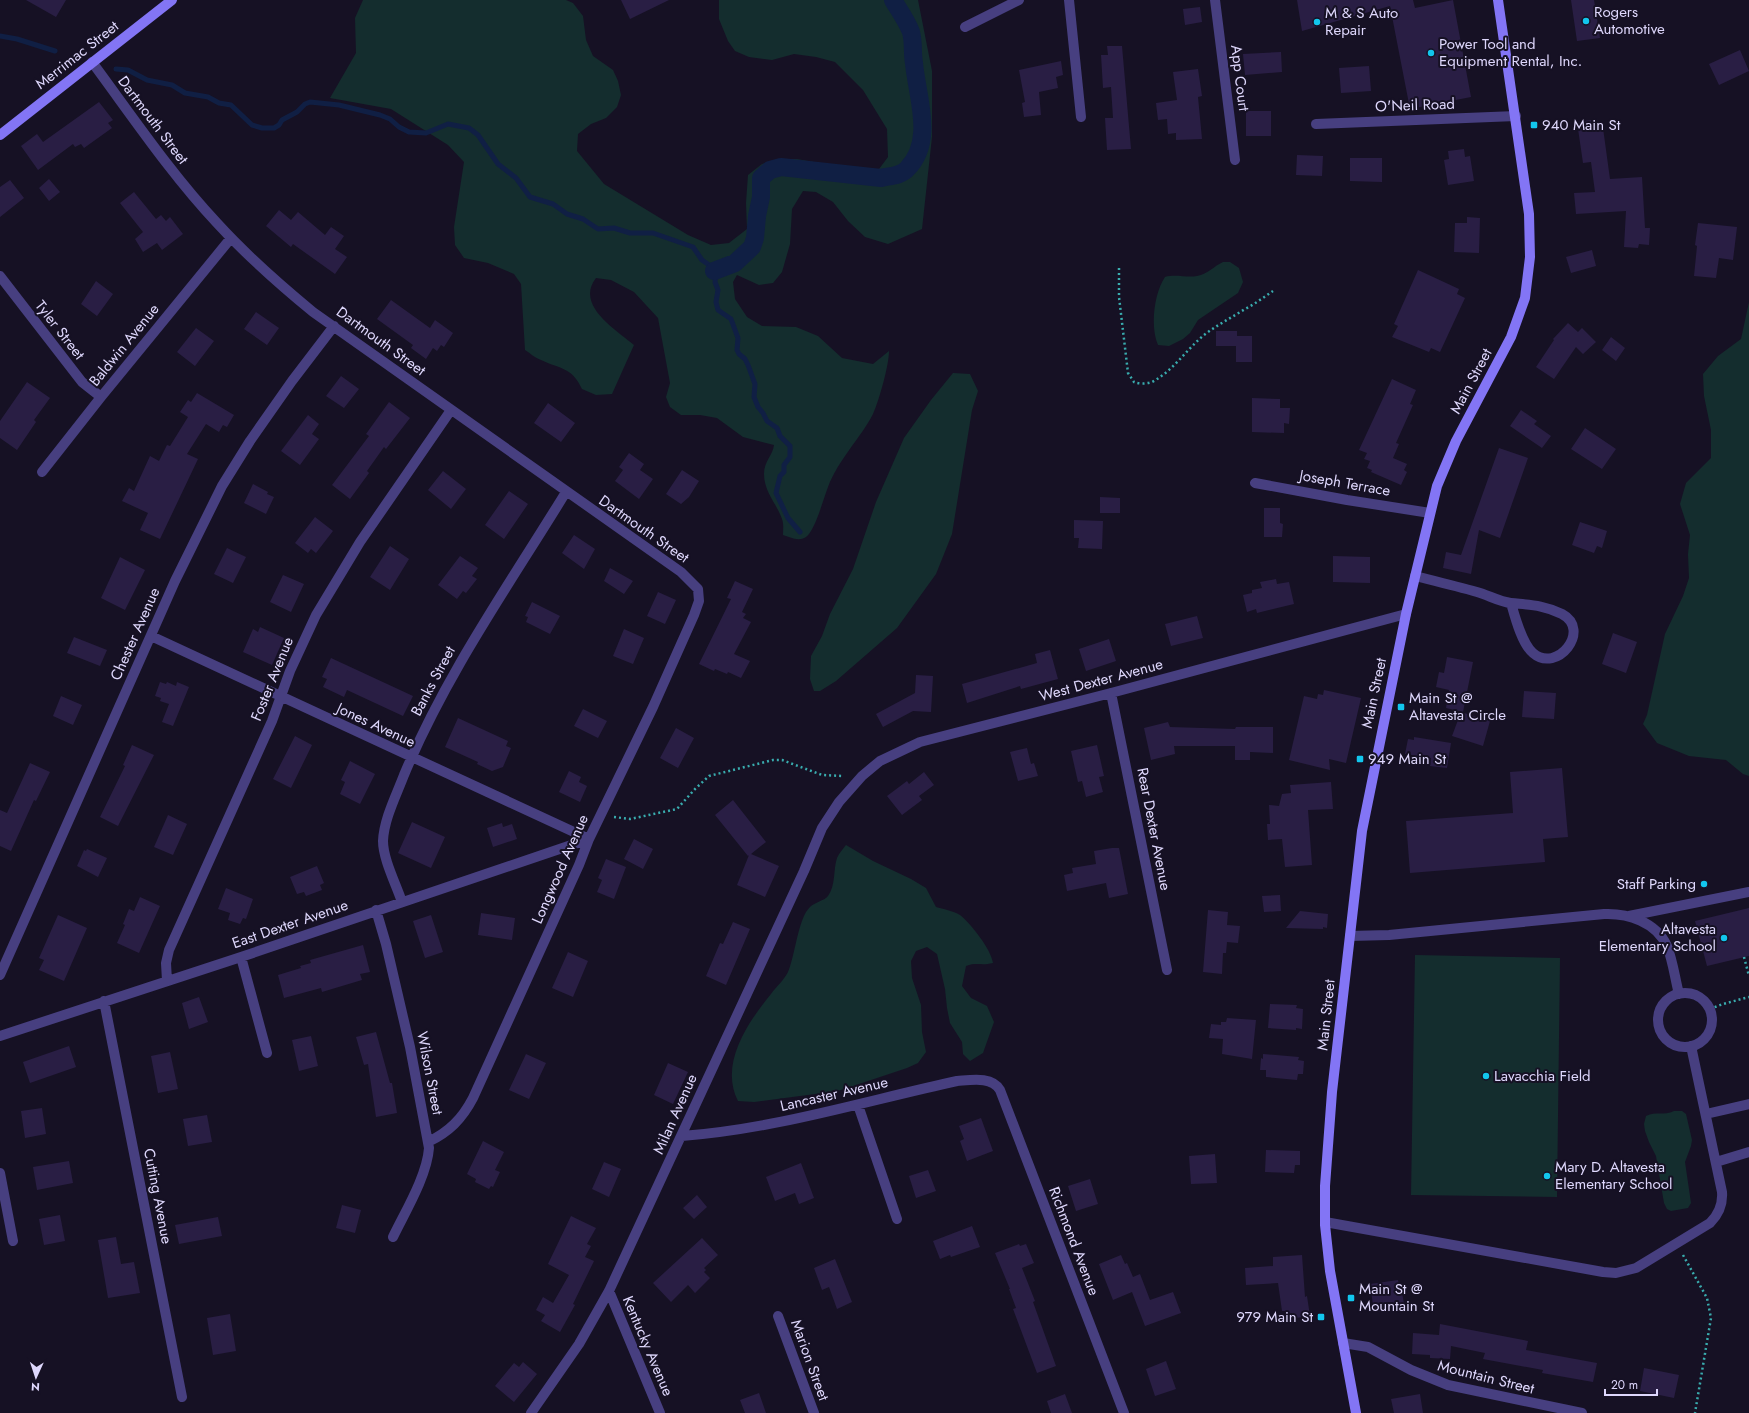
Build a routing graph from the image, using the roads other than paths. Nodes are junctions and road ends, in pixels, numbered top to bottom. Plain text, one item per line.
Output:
1 (171, 0) edge
2 (1019, 0) edge
3 (1069, 0) edge
4 (1215, 0) edge
5 (1498, 0) edge
6 (965, 27) dead end
7 (92, 62) junction
8 (1516, 116) junction
9 (1081, 117) dead end
10 (1316, 124) dead end
11 (0, 135) edge
12 (1235, 160) dead end
13 (231, 238) junction
14 (0, 276) edge
15 (334, 326) junction
16 (101, 397) junction
17 (451, 410) junction
18 (42, 472) dead end
19 (1254, 483) dead end
20 (566, 492) junction
21 (1430, 513) junction
22 (1415, 576) junction
23 (699, 593) joint
24 (1511, 603) junction
25 (1406, 614) junction
26 (150, 636) junction
27 (1111, 694) junction
28 (280, 696) junction
29 (411, 758) junction
30 (829, 818) joint
31 (589, 839) junction
32 (1749, 892) edge
33 (402, 902) junction
34 (376, 910) junction
35 (1630, 916) junction
36 (1350, 936) junction
37 (241, 957) junction
38 (1167, 970) dead end
39 (0, 975) edge
40 (167, 981) junction
41 (1679, 994) junction
42 (104, 1001) junction
43 (0, 1036) edge
44 (1691, 1046) junction
45 (267, 1053) dead end
46 (992, 1082) joint
47 (1749, 1104) edge
48 (858, 1105) junction
49 (1706, 1114) junction
50 (682, 1136) junction
51 (428, 1142) junction
52 (1749, 1152) edge
53 (1716, 1162) junction
54 (0, 1173) edge
55 (897, 1219) dead end
56 (1325, 1222) junction
57 (393, 1237) dead end
58 (13, 1241) dead end
59 (609, 1291) junction
60 (778, 1316) dead end
61 (1343, 1343) junction
62 (182, 1397) dead end
63 (531, 1413) edge
64 (660, 1413) edge
65 (814, 1413) edge
66 (1124, 1413) edge
67 (1356, 1413) edge
68 (1582, 1413) edge

1 - 7 main road, Merrimac Street
2 - 6 street
3 - 9 street
4 - 12 street, App Court
5 - 8 main road, Main Street
7 - 11 main road, Merrimac Street
7 - 13 street, Dartmouth Street
8 - 10 street, O'Neil Road
8 - 21 main road, Main Street
13 - 15 street, Dartmouth Street
13 - 16 street, Baldwin Avenue
14 - 16 street, Tyler Street
15 - 17 street, Dartmouth Street
15 - 26 street, Chester Avenue
16 - 18 street, Baldwin Avenue
17 - 20 street, Dartmouth Street
17 - 28 street, Foster Avenue
19 - 21 street, Joseph Terrace
20 - 23 street, Dartmouth Street
20 - 29 street, Banks Street
21 - 22 main road, Main Street
22 - 24 street
22 - 25 main road, Main Street
23 - 31 street, Longwood Avenue
24 - 24 street
25 - 27 street, West Dexter Avenue
25 - 36 main road, Main Street
26 - 28 street, Jones Avenue
26 - 39 street, Chester Avenue
27 - 30 street, West Dexter Avenue
27 - 38 street, Rear Dexter Avenue
28 - 29 street, Jones Avenue
28 - 40 street, Foster Avenue
29 - 31 street, Jones Avenue
29 - 33 street, Banks Street
30 - 50 street, Milan Avenue
31 - 33 street, East Dexter Avenue
31 - 51 street, Longwood Avenue
32 - 35 street
33 - 34 street, East Dexter Avenue
34 - 37 street, East Dexter Avenue
34 - 51 street, Wilson Street
35 - 36 street
35 - 41 street
36 - 56 main road, Main Street
37 - 40 street, East Dexter Avenue
37 - 45 street
40 - 42 street, East Dexter Avenue
41 - 44 street
41 - 44 street
42 - 43 street, East Dexter Avenue
42 - 62 street, Cutting Avenue
44 - 49 street
46 - 48 street, Lancaster Avenue
46 - 66 street, Richmond Avenue
47 - 49 street
48 - 50 street, Lancaster Avenue
48 - 55 street
49 - 53 street
50 - 59 street, Milan Avenue
51 - 57 street, Wilson Street
52 - 53 street
53 - 56 street
54 - 58 street
56 - 61 main road, Main Street
59 - 63 street, Milan Avenue
59 - 64 street, Kentucky Avenue
60 - 65 street, Marion Street
61 - 67 main road, Main Street
61 - 68 street, Mountain Street

